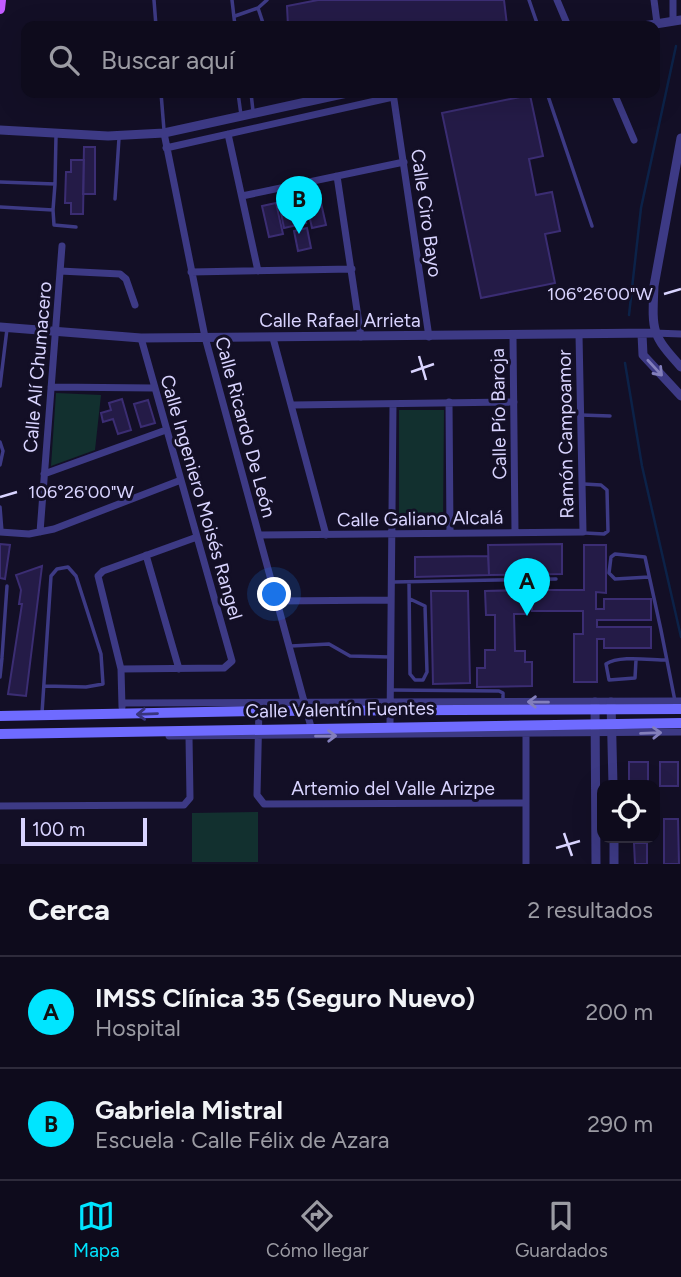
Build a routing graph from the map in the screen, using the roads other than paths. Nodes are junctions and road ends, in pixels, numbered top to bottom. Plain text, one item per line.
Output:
1 (1, 0) edge
2 (154, 0) edge
3 (232, 0) edge
4 (267, 0) edge
5 (529, 0) edge
6 (557, 0) edge
7 (654, 0) edge
8 (673, 0) edge
9 (258, 8) junction
10 (0, 9) edge
11 (234, 16) junction
12 (677, 20) edge
13 (156, 21) edge
14 (235, 21) edge
15 (262, 21) edge
16 (536, 21) edge
17 (566, 21) edge
18 (657, 21) edge
19 (161, 98) edge
20 (239, 98) edge
21 (252, 98) edge
22 (324, 98) edge
23 (380, 98) edge
24 (393, 98) edge
25 (549, 98) edge
26 (616, 98) edge
27 (254, 113) junction
28 (242, 116) junction
29 (0, 130) edge
30 (164, 132) junction
31 (56, 134) junction
32 (229, 134) junction
33 (120, 135) junction
34 (681, 138) edge
35 (634, 140) dead end
36 (166, 148) junction
37 (404, 162) junction
38 (337, 176) junction
39 (0, 182) edge
40 (55, 184) junction
41 (242, 196) junction
42 (115, 199) dead end
43 (0, 207) edge
44 (53, 210) junction
45 (76, 226) dead end
46 (592, 226) dead end
47 (62, 246) dead end
48 (352, 269) junction
49 (60, 271) junction
50 (258, 271) junction
51 (191, 272) junction
52 (135, 305) dead end
53 (4, 327) edge
54 (55, 331) junction
55 (642, 334) junction
56 (653, 334) junction
57 (681, 334) edge
58 (579, 335) junction
59 (205, 337) junction
60 (361, 337) junction
61 (429, 337) junction
62 (513, 337) junction
63 (141, 338) junction
64 (273, 338) junction
65 (2, 350) edge
66 (681, 367) edge
67 (1, 368) edge
68 (0, 386) edge
69 (51, 387) junction
70 (154, 388) junction
71 (681, 396) edge
72 (449, 402) junction
73 (514, 402) junction
74 (293, 405) junction
75 (393, 405) junction
76 (581, 415) junction
77 (610, 416) dead end
78 (166, 430) junction
79 (0, 442) edge
80 (0, 465) edge
81 (44, 474) junction
82 (181, 480) junction
83 (582, 484) junction
84 (0, 507) edge
85 (1, 532) edge
86 (40, 532) junction
87 (515, 532) junction
88 (450, 533) junction
89 (583, 533) junction
90 (391, 534) junction
91 (259, 535) junction
92 (326, 535) junction
93 (197, 537) junction
94 (146, 555) junction
95 (649, 577) junction
96 (556, 579) dead end
97 (391, 582) junction
98 (410, 582) junction
99 (7, 586) dead end
100 (410, 599) junction
101 (391, 600) junction
102 (276, 601) junction
103 (0, 603) edge
104 (6, 604) junction
105 (3, 616) edge
106 (2, 633) edge
107 (289, 646) junction
108 (1, 657) edge
109 (390, 657) junction
110 (636, 660) junction
111 (667, 660) junction
112 (121, 669) junction
113 (179, 669) junction
114 (0, 677) edge
115 (45, 685) junction
116 (391, 690) junction
117 (679, 704) edge
118 (391, 705) junction
119 (503, 706) junction
120 (595, 706) junction
121 (611, 706) junction
122 (259, 707) junction
123 (305, 707) junction
124 (122, 709) junction
125 (42, 715) junction
126 (59, 715) junction
127 (0, 716) edge
128 (452, 725) junction
129 (503, 725) junction
130 (390, 726) junction
131 (311, 727) junction
132 (680, 727) edge
133 (595, 728) junction
134 (612, 728) junction
135 (148, 731) junction
136 (258, 732) junction
137 (0, 734) edge
138 (60, 734) junction
139 (526, 734) junction
140 (470, 735) junction
141 (189, 737) junction
142 (613, 780) edge
143 (526, 803) junction
144 (0, 806) edge
145 (614, 843) edge
146 (527, 864) edge
147 (596, 864) edge
148 (614, 864) edge

1 - 10 main road
2 - 13 lane
3 - 11 lane
4 - 9 lane
5 - 16 lane
6 - 17 street
7 - 18 street
8 - 12 street
9 - 11 lane
9 - 15 lane
11 - 14 lane
19 - 30 lane
20 - 28 lane
21 - 27 lane
22 - 27 street
23 - 32 street
24 - 37 street, Calle Ciro Bayo
25 - 46 lane
26 - 35 street
27 - 28 street
28 - 30 street
29 - 31 street
30 - 33 street
30 - 36 street, Calle Ricardo De León
31 - 33 street
31 - 40 lane
32 - 36 street
32 - 41 street
33 - 42 lane
34 - 56 street
36 - 51 street, Calle Ricardo De León
37 - 38 street
37 - 61 street, Calle Ciro Bayo
38 - 41 street
38 - 48 street
39 - 40 lane
40 - 44 lane
41 - 50 street
43 - 44 lane
44 - 45 lane
47 - 49 street, Calle Alí Chumacero
48 - 50 street
48 - 60 street
49 - 52 street
49 - 54 street, Calle Alí Chumacero
50 - 51 street
51 - 59 street, Calle Ricardo De León
53 - 54 street, Calle Rafael Arrieta
53 - 65 lane
54 - 63 street, Calle Rafael Arrieta
54 - 69 street, Calle Alí Chumacero
55 - 56 street, Calle Rafael Arrieta
55 - 58 street, Calle Rafael Arrieta
55 -> 71 street
56 - 57 street, Calle Rafael Arrieta
56 - 66 street
58 - 62 street, Calle Rafael Arrieta
58 - 76 street, Ramón Campoamor
59 - 63 street, Calle Rafael Arrieta
59 - 64 street, Calle Rafael Arrieta
59 - 91 street, Calle Ricardo De León
60 - 61 street, Calle Rafael Arrieta
60 - 64 street, Calle Rafael Arrieta
61 - 62 street, Calle Rafael Arrieta
62 - 73 street, Calle Pío Baroja
63 - 70 street, Calle Ingeniero Moisés Rangel
64 - 74 street
65 - 67 lane
67 - 68 lane
69 - 70 street
69 - 81 street, Calle Alí Chumacero
70 - 78 street, Calle Ingeniero Moisés Rangel
72 - 73 street
72 - 75 street
72 - 88 street
73 - 87 street, Calle Pío Baroja
74 - 75 street
74 - 92 street
75 - 90 street
76 - 77 lane
76 - 83 street, Ramón Campoamor
78 - 81 street
78 - 82 street, Calle Ingeniero Moisés Rangel
79 - 80 lane
81 - 86 street, Calle Alí Chumacero
82 - 86 street
82 - 93 street, Calle Ingeniero Moisés Rangel
83 - 89 street, Ramón Campoamor
83 - 89 lane
84 - 85 lane
85 - 86 street
87 - 88 street, Calle Galiano Alcalá
87 - 89 street, Calle Galiano Alcalá
88 - 90 street, Calle Galiano Alcalá
90 - 92 street, Calle Galiano Alcalá
90 - 97 street
91 - 92 street, Calle Galiano Alcalá
91 - 102 street, Calle Ricardo De León
93 - 94 street
93 - 113 street, Calle Ingeniero Moisés Rangel
94 - 112 street
94 - 113 street
95 - 95 lane
95 - 111 lane
96 - 98 lane
97 - 98 lane
97 - 101 street
98 - 100 lane
99 - 104 lane
100 - 100 lane
101 - 102 street
101 - 109 street
102 - 107 street, Calle Ricardo De León
103 - 104 lane
104 - 105 lane
105 - 106 lane
106 - 108 lane
107 - 109 lane
107 - 123 street, Calle Ricardo De León
108 - 114 lane
109 - 116 street
110 - 110 lane
110 - 111 lane
111 - 117 lane
112 - 113 street
112 - 124 street
115 - 115 lane
115 - 125 lane
116 - 118 street
116 - 119 lane
117 - 121 main road, Calle Valentín Fuentes
118 - 119 main road, Calle Valentín Fuentes
118 - 123 main road, Calle Valentín Fuentes
118 - 130 street
120 -> 119 main road, Calle Valentín Fuentes
119 - 129 lane
120 - 121 main road, Calle Valentín Fuentes
120 - 133 street
121 - 134 street
122 - 123 main road, Calle Valentín Fuentes
122 -> 124 main road, Calle Valentín Fuentes
122 - 136 street
123 - 131 street, Calle Ricardo De León
124 - 126 main road, Calle Valentín Fuentes
125 - 126 main road, Calle Valentín Fuentes
125 - 127 main road, Calle Valentín Fuentes
126 - 138 main road
128 - 129 main road, Calle Valentín Fuentes
128 - 130 main road, Calle Valentín Fuentes
128 - 140 main road
129 - 133 main road, Calle Valentín Fuentes
130 - 131 main road, Calle Valentín Fuentes
131 - 136 main road, Calle Valentín Fuentes
134 -> 132 main road, Calle Valentín Fuentes
133 - 134 main road, Calle Valentín Fuentes
133 - 139 street
133 - 147 street
134 - 142 street
135 - 136 main road, Calle Valentín Fuentes
135 - 138 main road, Calle Valentín Fuentes
135 - 141 street
136 -> 140 street
136 - 141 street
136 - 143 street, Artemio del Valle Arizpe
137 - 138 main road, Calle Valentín Fuentes
139 - 140 street
139 - 143 street
141 - 144 street
143 - 146 street
145 - 148 street

